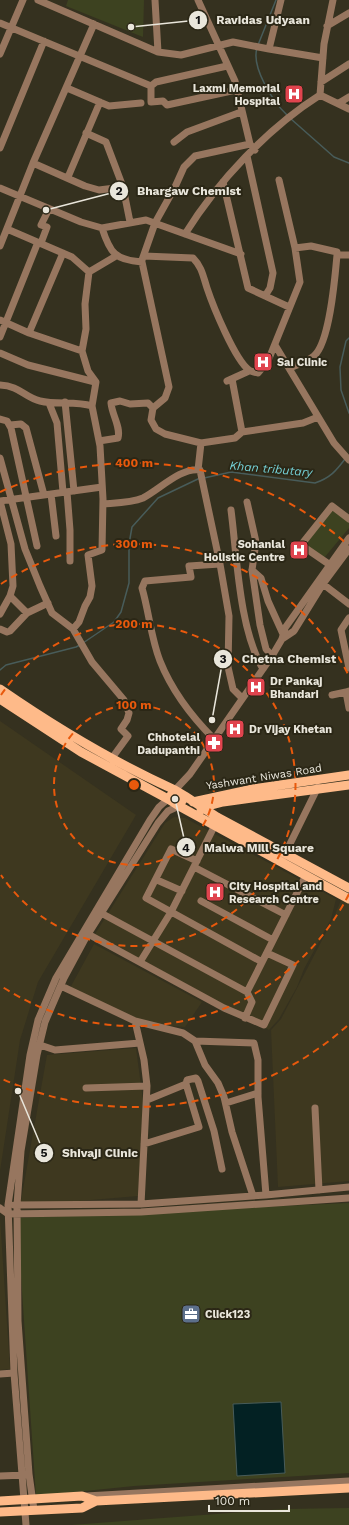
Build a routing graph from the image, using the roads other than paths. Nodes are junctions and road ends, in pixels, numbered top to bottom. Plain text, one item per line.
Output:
1 (23, 0) edge
2 (38, 0) edge
3 (59, 0) edge
4 (155, 0) edge
5 (198, 0) edge
6 (281, 0) edge
7 (333, 0) edge
8 (56, 8) junction
9 (349, 13) edge
10 (0, 23) edge
11 (94, 24) junction
12 (327, 26) junction
13 (12, 28) junction
14 (44, 42) junction
15 (218, 46) junction
16 (267, 49) junction
17 (158, 52) junction
18 (0, 54) edge
19 (80, 56) junction
20 (323, 58) junction
21 (349, 64) edge
22 (227, 66) junction
23 (321, 82) junction
24 (151, 86) junction
25 (67, 88) junction
26 (236, 90) junction
27 (320, 95) junction
28 (349, 96) edge
29 (100, 102) junction
30 (339, 103) junction
31 (141, 104) dead end
32 (349, 109) edge
33 (241, 112) junction
34 (86, 133) junction
35 (174, 142) dead end
36 (0, 147) edge
37 (252, 147) junction
38 (247, 156) junction
39 (33, 163) junction
40 (68, 177) junction
41 (279, 180) dead end
42 (223, 182) junction
43 (123, 187) junction
44 (0, 188) edge
45 (19, 196) junction
46 (48, 209) junction
47 (130, 222) junction
48 (155, 223) junction
49 (102, 228) junction
50 (7, 229) junction
51 (185, 234) junction
52 (40, 243) junction
53 (0, 246) edge
54 (294, 248) junction
55 (63, 253) junction
56 (241, 254) junction
57 (337, 255) junction
58 (349, 255) edge
59 (116, 256) junction
60 (143, 259) junction
61 (89, 272) junction
62 (265, 296) junction
63 (289, 307) junction
64 (3, 321) edge
65 (29, 333) junction
66 (0, 337) edge
67 (275, 345) junction
68 (82, 351) junction
69 (0, 353) edge
70 (289, 368) junction
71 (249, 371) junction
72 (96, 382) junction
73 (0, 384) edge
74 (65, 402) junction
75 (49, 403) junction
76 (92, 406) junction
77 (153, 408) junction
78 (318, 417) junction
79 (0, 419) edge
80 (10, 425) junction
81 (242, 432) junction
82 (99, 441) junction
83 (201, 443) junction
84 (0, 458) edge
85 (349, 460) edge
86 (199, 470) junction
87 (102, 487) junction
88 (68, 492) junction
89 (47, 494) junction
90 (26, 497) junction
91 (12, 498) junction
92 (0, 501) edge
93 (247, 502) dead end
94 (103, 504) junction
95 (231, 510) dead end
96 (349, 519) edge
97 (56, 536) dead end
98 (349, 538) edge
99 (37, 546) dead end
100 (349, 550) edge
101 (70, 561) dead end
102 (220, 564) junction
103 (332, 566) junction
104 (252, 570) junction
105 (323, 584) junction
106 (10, 596) junction
107 (48, 603) junction
108 (349, 604) edge
109 (27, 613) junction
110 (0, 614) edge
111 (349, 618) edge
112 (0, 628) edge
113 (73, 629) junction
114 (282, 637) junction
115 (272, 656) junction
116 (349, 668) edge
117 (263, 669) junction
118 (0, 689) edge
119 (347, 691) edge
120 (332, 694) dead end
121 (242, 698) junction
122 (0, 699) edge
123 (349, 708) edge
124 (214, 739) junction
125 (112, 758) junction
126 (349, 775) edge
127 (185, 780) junction
128 (318, 784) junction
129 (349, 785) edge
130 (175, 790) junction
131 (185, 796) junction
132 (168, 799) junction
133 (194, 801) junction
134 (179, 806) junction
135 (204, 807) junction
136 (188, 810) junction
137 (197, 815) junction
138 (215, 825) junction
139 (283, 858) junction
140 (196, 864) junction
141 (306, 876) junction
142 (157, 880) junction
143 (349, 888) edge
144 (182, 891) junction
145 (349, 899) edge
146 (201, 902) dead end
147 (101, 912) junction
148 (171, 912) junction
149 (286, 915) junction
150 (88, 934) junction
151 (153, 940) junction
152 (273, 940) junction
153 (266, 953) junction
154 (140, 962) junction
155 (262, 962) junction
156 (61, 986) junction
157 (246, 992) junction
158 (49, 1003) junction
159 (245, 1018) junction
160 (135, 1021) junction
161 (195, 1041) junction
162 (140, 1043) junction
163 (40, 1045) junction
164 (186, 1084) junction
165 (147, 1086) junction
166 (86, 1088) dead end
167 (258, 1093) junction
168 (147, 1100) junction
169 (226, 1103) junction
170 (315, 1108) dead end
171 (144, 1144) junction
172 (222, 1169) dead end
173 (349, 1187) edge
174 (319, 1190) junction
175 (253, 1196) junction
176 (266, 1196) junction
177 (349, 1198) edge
178 (141, 1204) junction
179 (8, 1205) junction
180 (17, 1205) junction
181 (0, 1208) edge
182 (8, 1214) junction
183 (17, 1214) junction
184 (14, 1373) junction
185 (0, 1374) edge
186 (29, 1474) junction
187 (21, 1475) junction
188 (0, 1476) edge
189 (349, 1481) edge
190 (349, 1488) edge
191 (82, 1496) junction
192 (34, 1498) junction
193 (23, 1500) junction
194 (0, 1501) edge
195 (96, 1501) junction
196 (24, 1510) junction
197 (34, 1510) junction
198 (0, 1512) edge
199 (26, 1525) edge

1 - 13 street
2 - 8 street
3 - 8 street
4 - 17 street
5 - 15 street
6 - 16 street
7 - 12 street
8 - 11 street
9 - 12 street
10 - 13 street
11 - 17 street
11 - 19 street
12 - 20 street
13 - 14 street
13 - 18 street
14 - 19 street
14 - 36 street
15 - 16 street
15 - 17 street
15 - 22 street
16 - 20 street
19 - 24 street
19 - 25 street
20 - 23 street
21 - 23 street
22 - 24 street
22 - 26 street
23 - 27 street
24 - 26 street
25 - 29 street
25 - 39 street
26 - 33 street
27 - 30 street
27 - 37 street
28 - 30 street
29 - 31 street
29 - 34 street
30 - 32 street
33 - 35 street
33 - 37 street
34 - 40 street
34 - 43 street
37 - 38 street
37 - 48 street
38 - 42 street
38 - 62 street
39 - 40 street
39 - 45 street
40 - 43 street
41 - 54 street
42 - 51 street
42 - 56 street
43 - 47 street
44 - 45 street
45 - 46 street
45 - 50 street
46 - 49 street
46 - 52 street
47 - 48 street
47 - 49 street
48 - 51 street
48 - 60 street
49 - 59 street
50 - 52 street
50 - 53 street
51 - 56 street
52 - 55 street
52 - 64 street
54 - 57 street
54 - 63 street
55 - 61 street
55 - 65 street
56 - 62 street
57 - 58 street
57 - 70 street
59 - 60 street
59 - 61 street
60 - 71 street
60 - 77 street
61 - 68 street
62 - 63 street
63 - 67 street
64 - 65 street
64 - 66 street
65 - 68 street
67 - 70 street
67 - 71 street
68 - 72 street
69 - 72 street
70 - 78 street
71 - 81 street
72 - 76 street
73 - 75 street
74 - 75 street
74 - 76 street
74 - 88 street
75 - 88 street
76 - 82 street
77 - 82 street
77 - 83 street
78 - 81 street
78 - 85 street
79 - 80 street
80 - 89 street
80 - 90 street
81 - 83 street
82 - 87 street
83 - 86 street
84 - 91 street
86 - 94 street
86 - 102 street
87 - 88 street
87 - 94 street
88 - 89 street
88 - 101 street
89 - 90 street
89 - 97 street
90 - 91 street
90 - 99 street
91 - 92 street
91 - 107 street
92 - 106 street
93 - 104 street
94 - 113 street
95 - 117 street
96 - 103 street
98 - 103 street
100 - 103 street
102 - 121 street
102 - 124 street
103 - 105 street
103 - 114 street
104 - 114 street
104 - 115 street
105 - 108 street
105 - 114 street
106 - 109 street
106 - 110 street
107 - 109 street
107 - 113 street
109 - 112 street
111 - 116 street
113 - 125 street
114 - 115 street
115 - 117 street
117 - 121 street
118 - 125 main road
119 - 120 street
119 - 123 street
121 - 124 street
122 - 132 main road
124 - 127 street
125 - 130 main road
126 - 128 main road, Yashwant Niwas Road
127 - 130 street
127 - 131 street
128 - 129 main road, Yashwant Niwas Road
128 - 133 main road, Yashwant Niwas Road
128 - 135 main road, Yashwant Niwas Road
128 - 139 street
130 - 131 main road
130 - 132 main road
131 - 133 main road
131 - 134 main road
132 - 134 main road
132 - 158 street
133 - 135 main road
133 - 136 main road, Yashwant Niwas Road
134 - 136 main road
134 - 147 street
135 - 137 main road, Yashwant Niwas Road
135 - 139 main road
136 - 137 main road
137 - 138 main road
138 - 139 main road
138 - 140 street
139 - 141 main road
139 - 143 main road
140 - 142 street
140 - 144 street
140 - 149 street
141 - 145 main road
141 - 149 street
142 - 144 street
142 - 148 street
144 - 148 street
146 - 152 street
147 - 150 street
147 - 151 street
148 - 151 street
148 - 155 street
149 - 152 street
150 - 154 street
150 - 156 street
151 - 154 street
151 - 157 street
152 - 153 street
153 - 155 street
153 - 159 street
154 - 159 street
155 - 157 street
156 - 158 street
156 - 160 street
157 - 159 street
158 - 163 street
158 - 179 street
160 - 161 street
160 - 162 street
161 - 167 street
161 - 169 street
162 - 163 street
162 - 165 street
163 - 180 street
164 - 168 street
164 - 171 street
164 - 172 street
165 - 166 street
165 - 168 street
167 - 169 street
167 - 176 street
168 - 171 street
169 - 175 street
170 - 174 street
171 - 178 street
173 - 174 street
174 - 176 street
175 - 176 street
175 - 178 street
177 - 183 street
178 - 180 street
179 - 180 street
179 - 181 street
179 - 182 street
180 - 183 street
181 - 182 street
182 - 183 street
182 - 184 street
183 - 186 street
184 - 185 street
184 - 187 street
186 - 187 street
186 - 192 street
187 - 188 street
187 - 193 street
189 - 191 street
190 - 195 main road
191 - 192 main road
191 - 195 main road
192 - 193 main road
192 - 197 street
193 - 194 main road
193 - 196 street
195 - 197 main road
196 - 197 main road
196 - 198 main road
196 - 199 street

